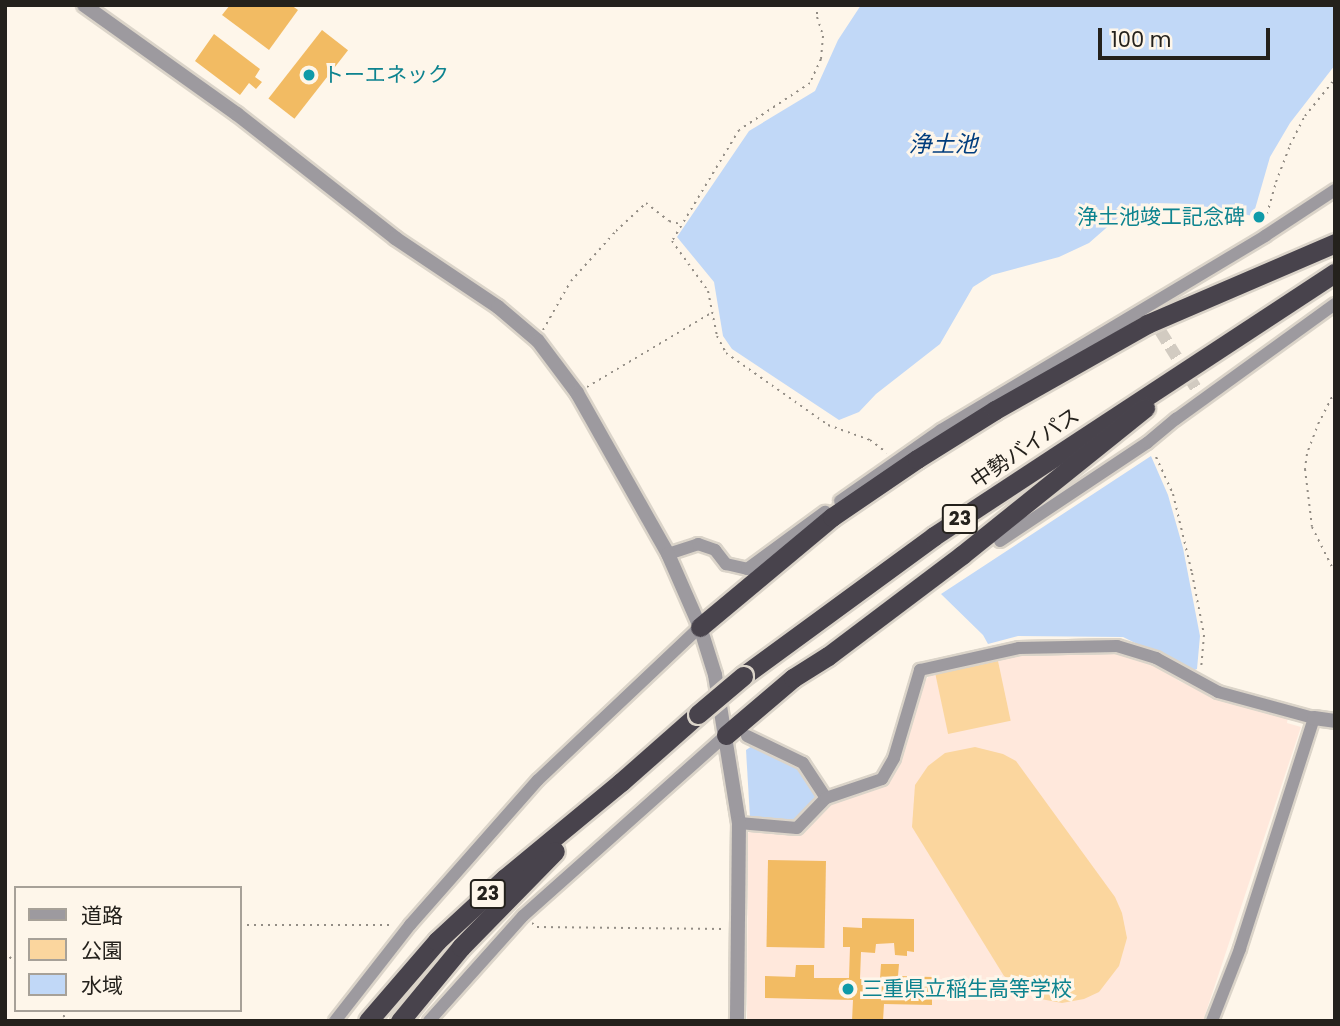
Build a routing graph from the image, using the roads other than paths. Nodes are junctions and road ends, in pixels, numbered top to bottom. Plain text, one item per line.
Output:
1 (85, 5) edge
2 (1335, 190) edge
3 (1335, 243) edge
4 (1335, 273) edge
5 (1335, 304) edge
6 (1185, 373) junction
7 (1000, 541) dead end
8 (668, 554) junction
9 (700, 627) junction
10 (1314, 718) junction
11 (1335, 721) edge
12 (726, 736) junction
13 (747, 736) dead end
14 (621, 782) junction
15 (826, 798) junction
16 (739, 822) junction
17 (335, 1021) edge
18 (368, 1021) edge
19 (400, 1021) edge
20 (429, 1021) edge
21 (737, 1021) edge
22 (1212, 1021) edge

1 - 8 street
2 - 8 street
3 - 9 highway
4 - 6 highway, 中勢バイパス / 23
5 - 7 street
6 - 12 highway
6 - 14 highway, 中勢バイパス / 23, bridge
8 - 9 street
9 - 12 street
9 - 17 street
10 - 11 street
10 - 15 street
10 - 22 street
12 - 16 street
12 - 20 street
13 - 15 street
14 - 18 highway, 中勢バイパス / 23
14 - 19 highway, 中勢バイパス / 23
15 - 16 street
16 - 21 street

